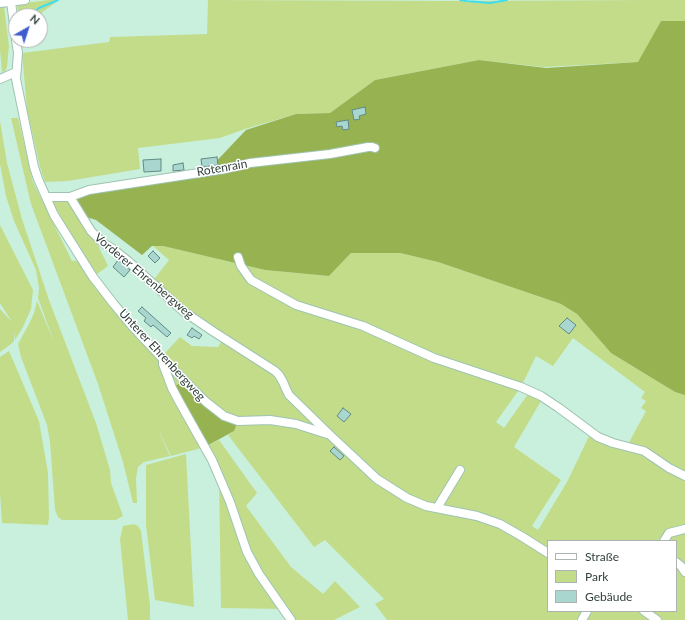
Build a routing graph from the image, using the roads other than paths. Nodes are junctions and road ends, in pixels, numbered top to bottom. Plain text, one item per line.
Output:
1 (25, 0) edge
2 (12, 2) junction
3 (0, 3) edge
4 (13, 8) edge
5 (17, 48) edge
6 (16, 72) junction
7 (0, 78) edge
8 (374, 148) dead end
9 (46, 197) junction
10 (70, 197) junction
11 (238, 257) dead end
12 (163, 359) junction
13 (330, 435) junction
14 (460, 470) dead end
15 (685, 476) edge
16 (437, 508) junction
17 (685, 529) edge
18 (665, 540) edge
19 (547, 552) edge
20 (677, 563) edge
21 (685, 572) edge
22 (645, 612) edge
23 (291, 620) edge
24 (657, 620) edge

1 - 2 lane
2 - 3 lane
2 - 4 lane
5 - 6 lane
6 - 7 lane
6 - 9 lane
8 - 10 lane, Rotenrain
9 - 10 lane
9 - 12 lane, Unterer Ehrenbergweg
10 - 13 lane, Vorderer Ehrenbergweg
11 - 15 lane
12 - 13 lane, Unterer Ehrenbergweg
12 - 23 lane
13 - 16 lane, Vorderer Ehrenbergweg
14 - 16 lane
16 - 19 lane, Vorderer Ehrenbergweg
17 - 18 lane
20 - 21 lane
22 - 24 lane

